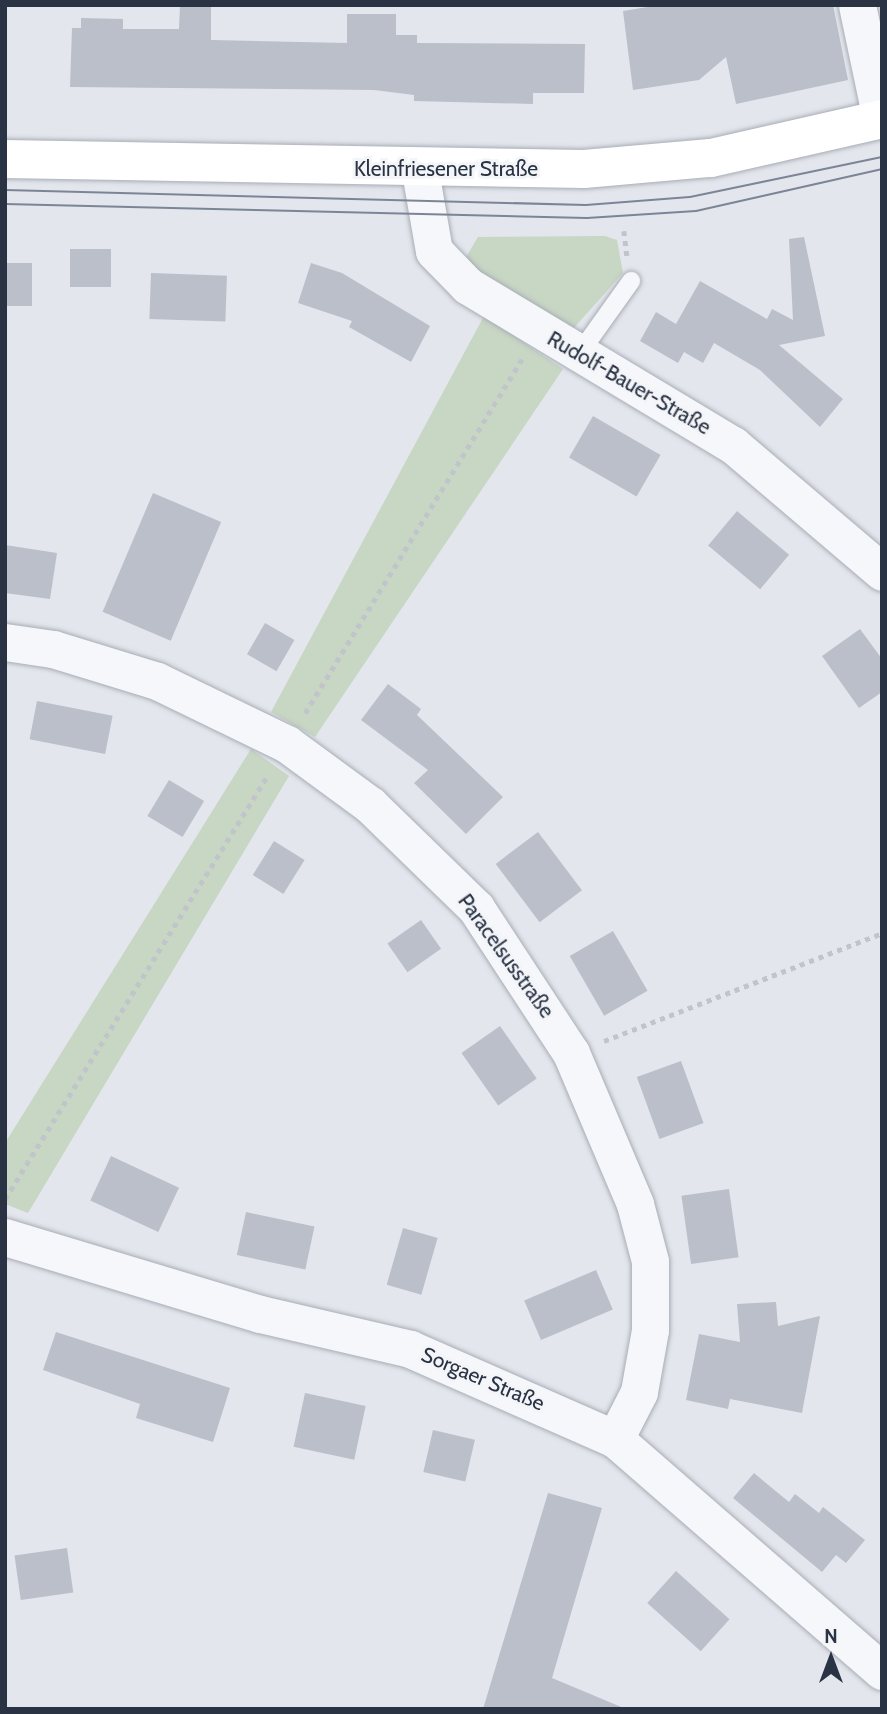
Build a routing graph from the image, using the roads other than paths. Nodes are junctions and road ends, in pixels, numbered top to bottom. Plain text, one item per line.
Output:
1 (857, 5) edge
2 (882, 119) edge
3 (5, 159) edge
4 (420, 171) junction
5 (631, 281) dead end
6 (579, 354) junction
7 (882, 572) edge
8 (5, 642) edge
9 (5, 1237) edge
10 (615, 1439) junction
11 (882, 1671) edge

1 - 2 street
2 - 4 street, Kleinfriesener Straße
3 - 4 street, Kleinfriesener Straße
4 - 6 street, Rudolf-Bauer-Straße
5 - 6 lane
6 - 7 street, Rudolf-Bauer-Straße
8 - 10 street, Paracelsusstraße
9 - 10 street, Sorgaer Straße
10 - 11 street, Sorgaer Straße

